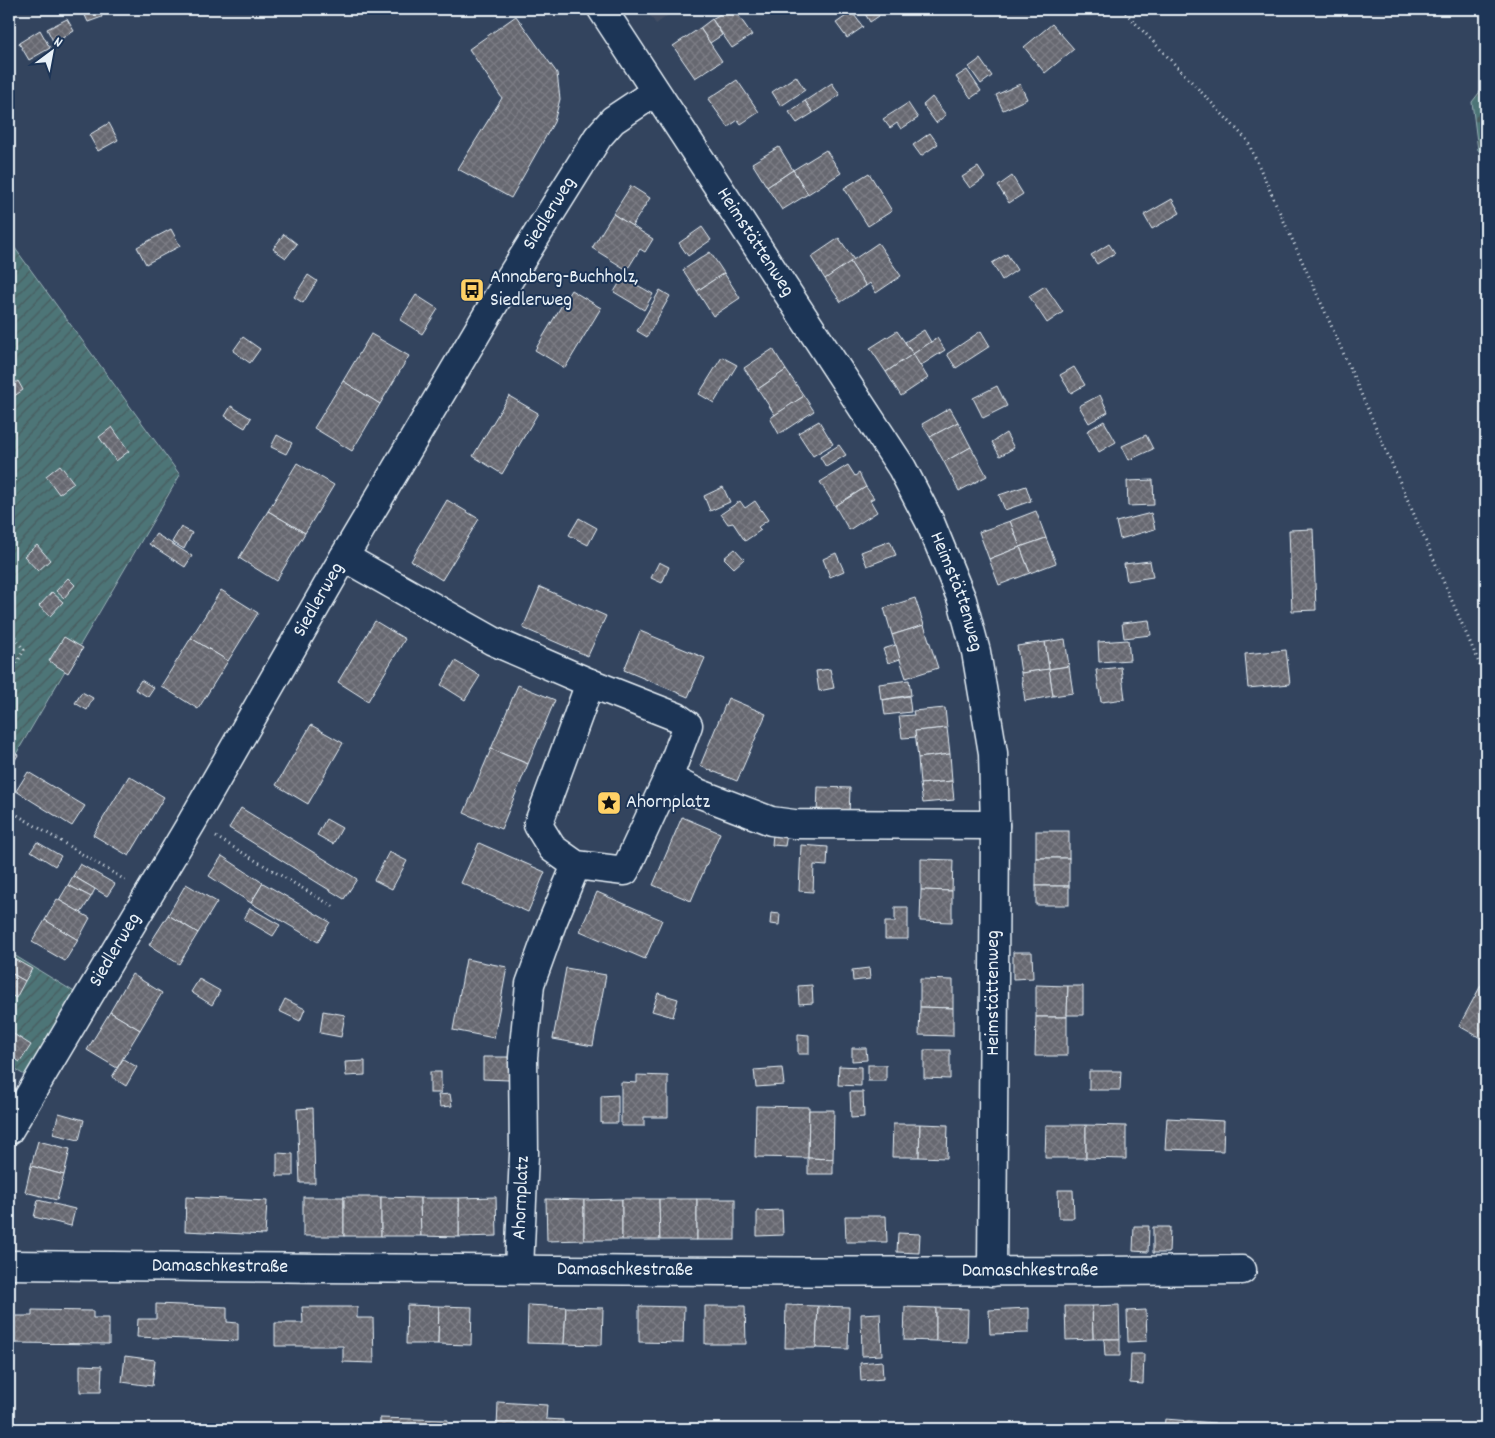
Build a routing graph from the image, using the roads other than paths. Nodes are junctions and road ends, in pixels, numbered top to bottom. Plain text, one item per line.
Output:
1 (602, 9) edge
2 (655, 92) junction
3 (344, 556) junction
4 (590, 683) junction
5 (668, 778) junction
6 (995, 825) junction
7 (576, 865) junction
8 (9, 1130) edge
9 (9, 1265) edge
10 (519, 1269) junction
11 (1242, 1270) dead end
12 (992, 1272) junction

1 - 2 street, Heimstättenweg
2 - 3 street, Siedlerweg
2 - 6 street, Heimstättenweg
3 - 4 street
3 - 8 street, Siedlerweg
4 - 5 street
4 - 7 street
5 - 6 street
5 - 7 street
6 - 12 street, Heimstättenweg
7 - 10 street, Ahornplatz
9 - 10 street, Damaschkestraße
10 - 12 street, Damaschkestraße
11 - 12 street, Damaschkestraße

